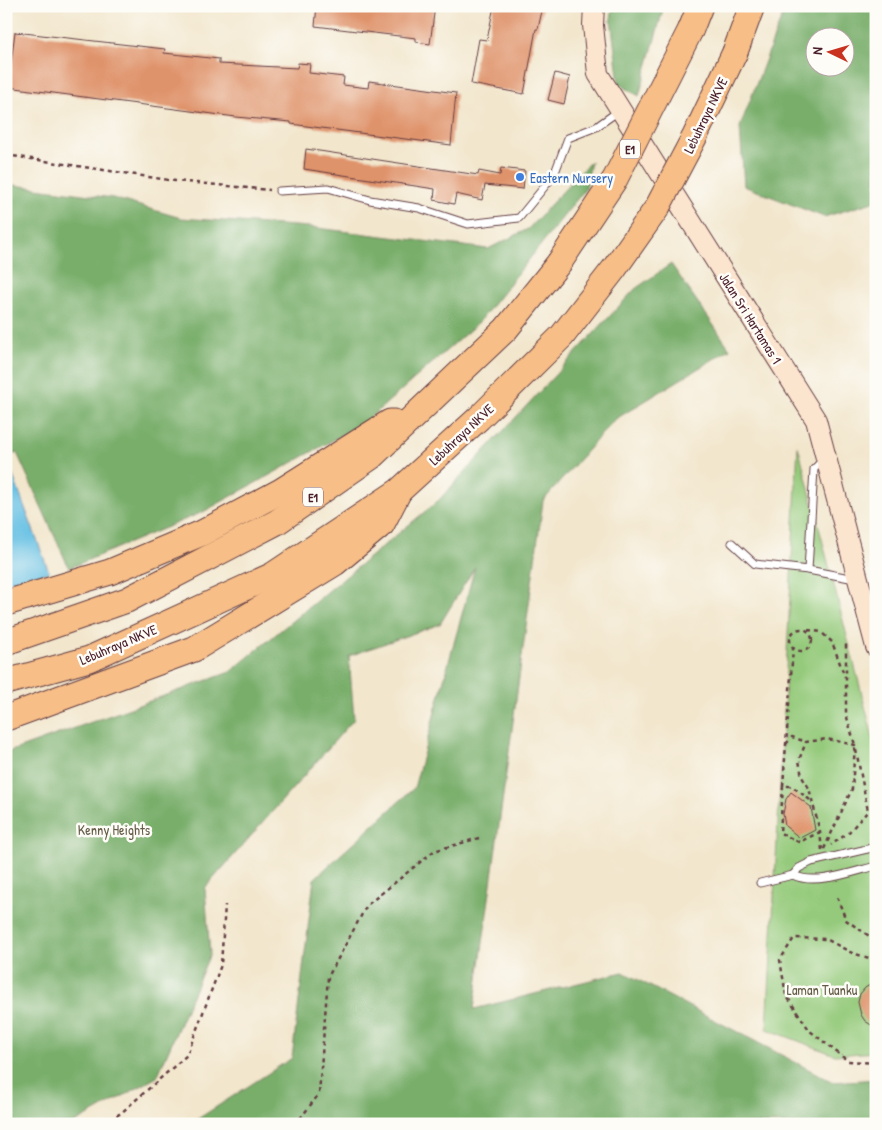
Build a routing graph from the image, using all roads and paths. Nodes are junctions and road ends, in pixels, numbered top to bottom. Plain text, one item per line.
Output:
1 (594, 6) edge
2 (700, 6) edge
3 (752, 6) edge
4 (620, 110) junction
5 (6, 156) edge
6 (279, 191) joint
7 (411, 419) junction
8 (825, 457) junction
9 (399, 491) junction
10 (732, 543) dead end
11 (808, 570) junction
12 (858, 579) junction
13 (6, 603) edge
14 (805, 629) junction
15 (6, 642) edge
16 (846, 642) dead end
17 (876, 647) edge
18 (793, 648) junction
19 (846, 678) junction
20 (6, 682) edge
21 (6, 718) edge
22 (806, 742) junction
23 (855, 745) junction
24 (786, 746) junction
25 (783, 786) junction
26 (811, 800) junction
27 (820, 832) junction
28 (479, 838) dead end
29 (876, 847) edge
30 (823, 851) junction
31 (876, 866) edge
32 (793, 875) junction
33 (760, 883) dead end
34 (837, 897) dead end
35 (226, 905) dead end
36 (876, 944) edge
37 (876, 960) edge
38 (876, 1063) edge
39 (103, 1124) edge
40 (294, 1124) edge

1 - 4 street, Jalan Sri Hartamas 1
2 - 7 highway, E1, bridge
3 - 9 highway, Lebuhraya NKVE, bridge
4 - 6 lane
4 - 8 street, Jalan Sri Hartamas 1
5 - 6 path
7 - 13 highway
7 - 15 highway, E1
8 - 11 lane
8 - 12 street, Jalan Sri Hartamas 1
9 - 20 highway, Lebuhraya NKVE
9 - 21 highway
10 - 11 lane
11 - 12 lane
12 - 17 street, Jalan Sri Hartamas 1
14 - 18 path
14 - 18 path
14 - 19 path
16 - 19 path
18 - 24 path
19 - 23 path
22 - 23 path
22 - 24 path
22 - 26 path
23 - 30 path
23 - 30 path
24 - 25 path
25 - 26 path
25 - 27 path
26 - 27 path
27 - 30 path
28 - 40 path
29 - 32 lane
31 - 32 lane
32 - 33 lane
34 - 36 path
35 - 39 path
37 - 38 path

